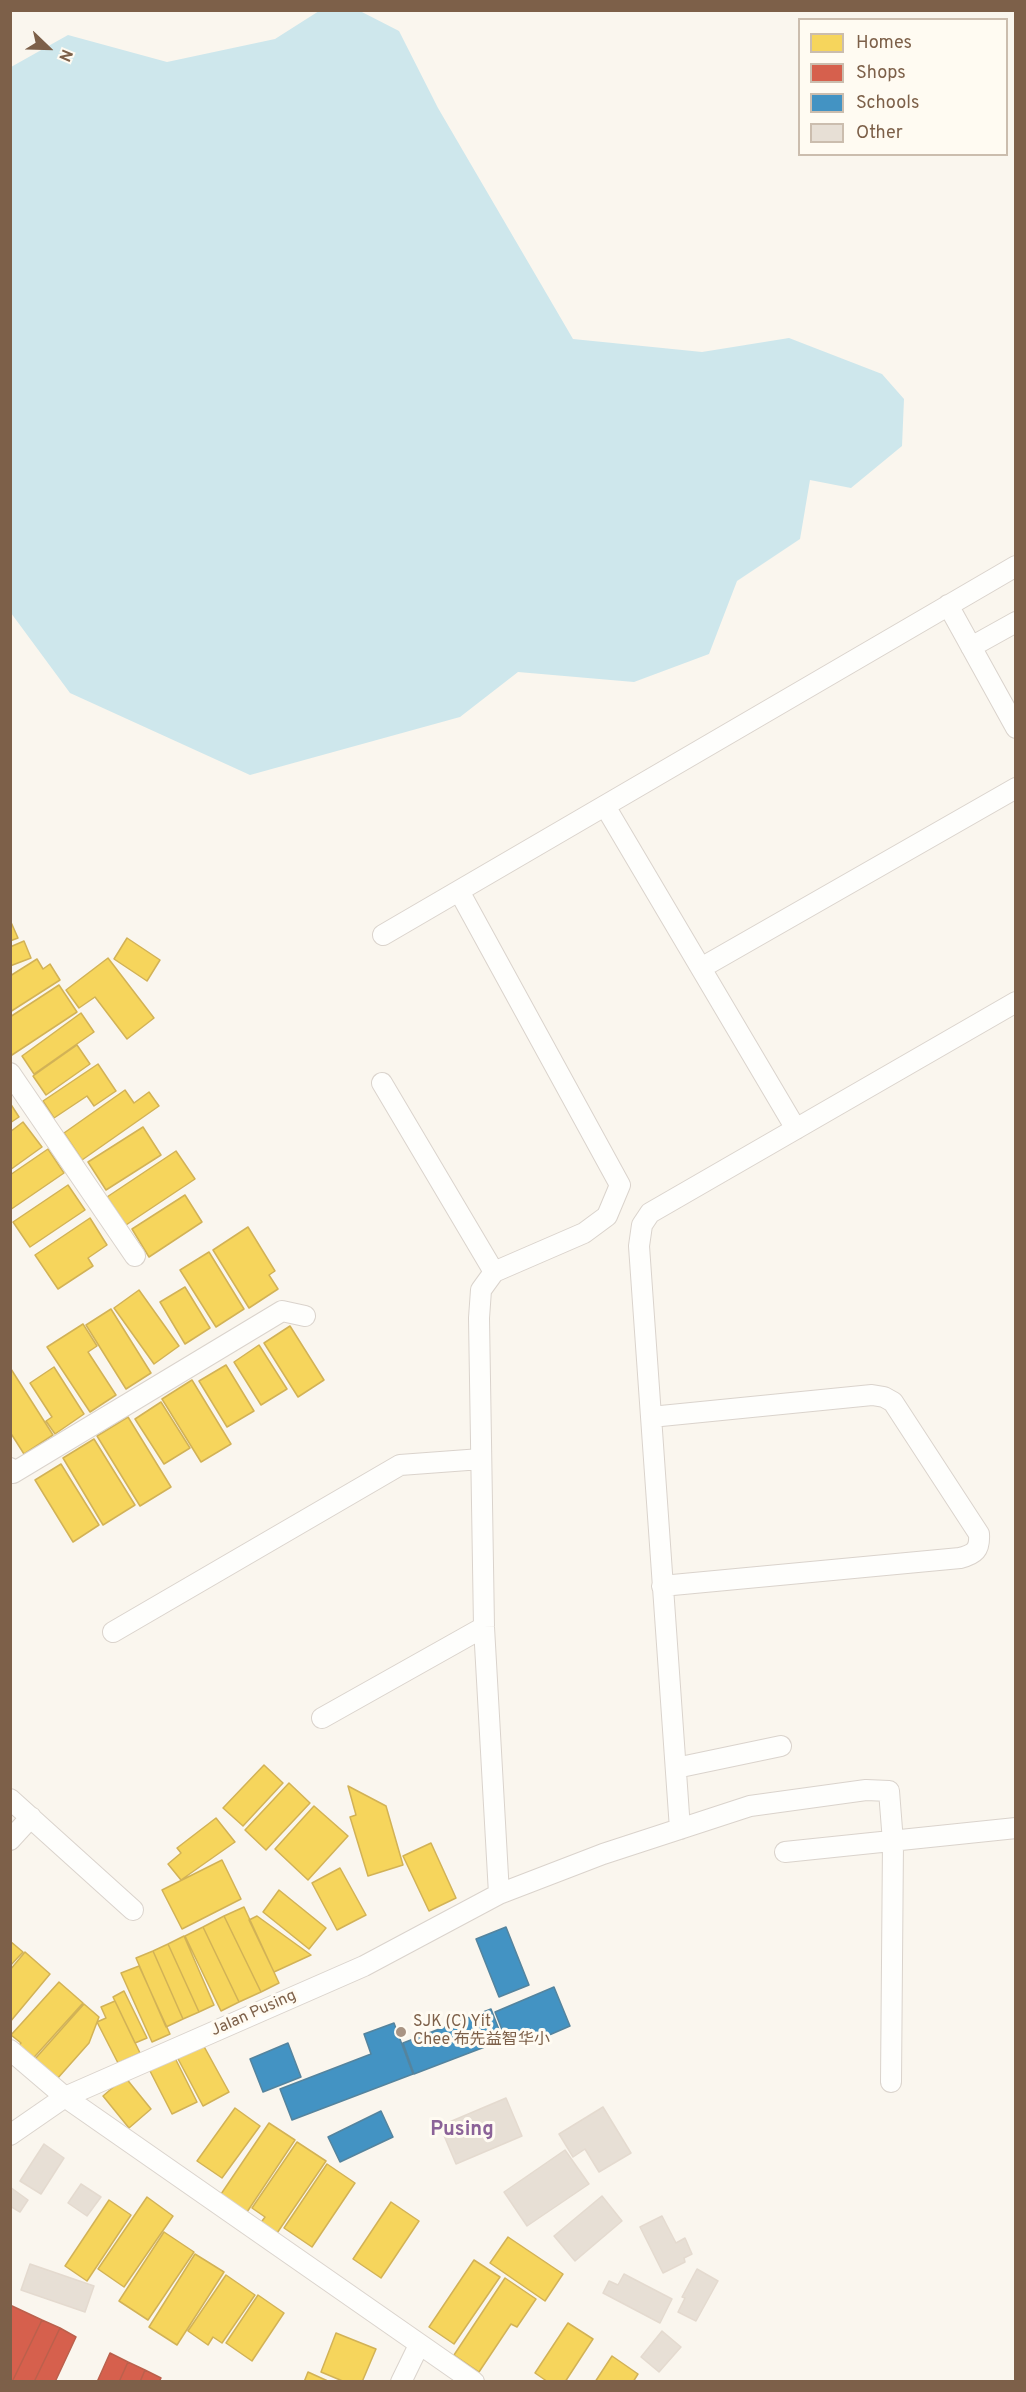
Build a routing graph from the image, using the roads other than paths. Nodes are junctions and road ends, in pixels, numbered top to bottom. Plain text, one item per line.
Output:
1 (1016, 566) edge
2 (948, 605) junction
3 (1016, 622) edge
4 (971, 647) junction
5 (1016, 728) edge
6 (1016, 788) edge
7 (605, 806) junction
8 (459, 891) junction
9 (383, 935) dead end
10 (701, 968) junction
11 (1016, 1002) edge
12 (10, 1073) edge
13 (382, 1083) dead end
14 (796, 1129) junction
15 (135, 1256) dead end
16 (494, 1272) junction
17 (305, 1316) dead end
18 (651, 1417) junction
19 (481, 1459) junction
20 (10, 1468) edge
21 (662, 1586) junction
22 (483, 1627) junction
23 (113, 1632) dead end
24 (322, 1718) dead end
25 (781, 1746) dead end
26 (676, 1768) junction
27 (10, 1799) edge
28 (31, 1817) junction
29 (1016, 1828) edge
30 (680, 1829) junction
31 (10, 1840) edge
32 (893, 1842) junction
33 (785, 1852) dead end
34 (499, 1894) junction
35 (133, 1910) dead end
36 (10, 2050) edge
37 (891, 2082) dead end
38 (65, 2097) junction
39 (10, 2135) edge
40 (419, 2345) junction
41 (401, 2382) edge
42 (474, 2382) edge

1 - 2 street
2 - 4 street
2 - 7 street
3 - 4 street
4 - 5 street
6 - 10 street
7 - 8 street
7 - 10 street
8 - 9 street
8 - 16 street
10 - 14 street
11 - 14 street
12 - 15 street
13 - 16 street
14 - 18 street
16 - 19 street
17 - 20 street
18 - 21 street
18 - 21 street
19 - 22 street
19 - 23 street
21 - 26 street
22 - 24 street
22 - 34 street
25 - 26 street
26 - 30 street
27 - 28 street
28 - 31 street
28 - 35 street
29 - 32 street
30 - 32 street, Jalan Pusing
30 - 34 street, Jalan Pusing
32 - 33 street
32 - 37 street
34 - 38 street, Jalan Pusing
36 - 38 street
38 - 39 street, Jalan Pusing
38 - 40 street
40 - 41 street
40 - 42 street

